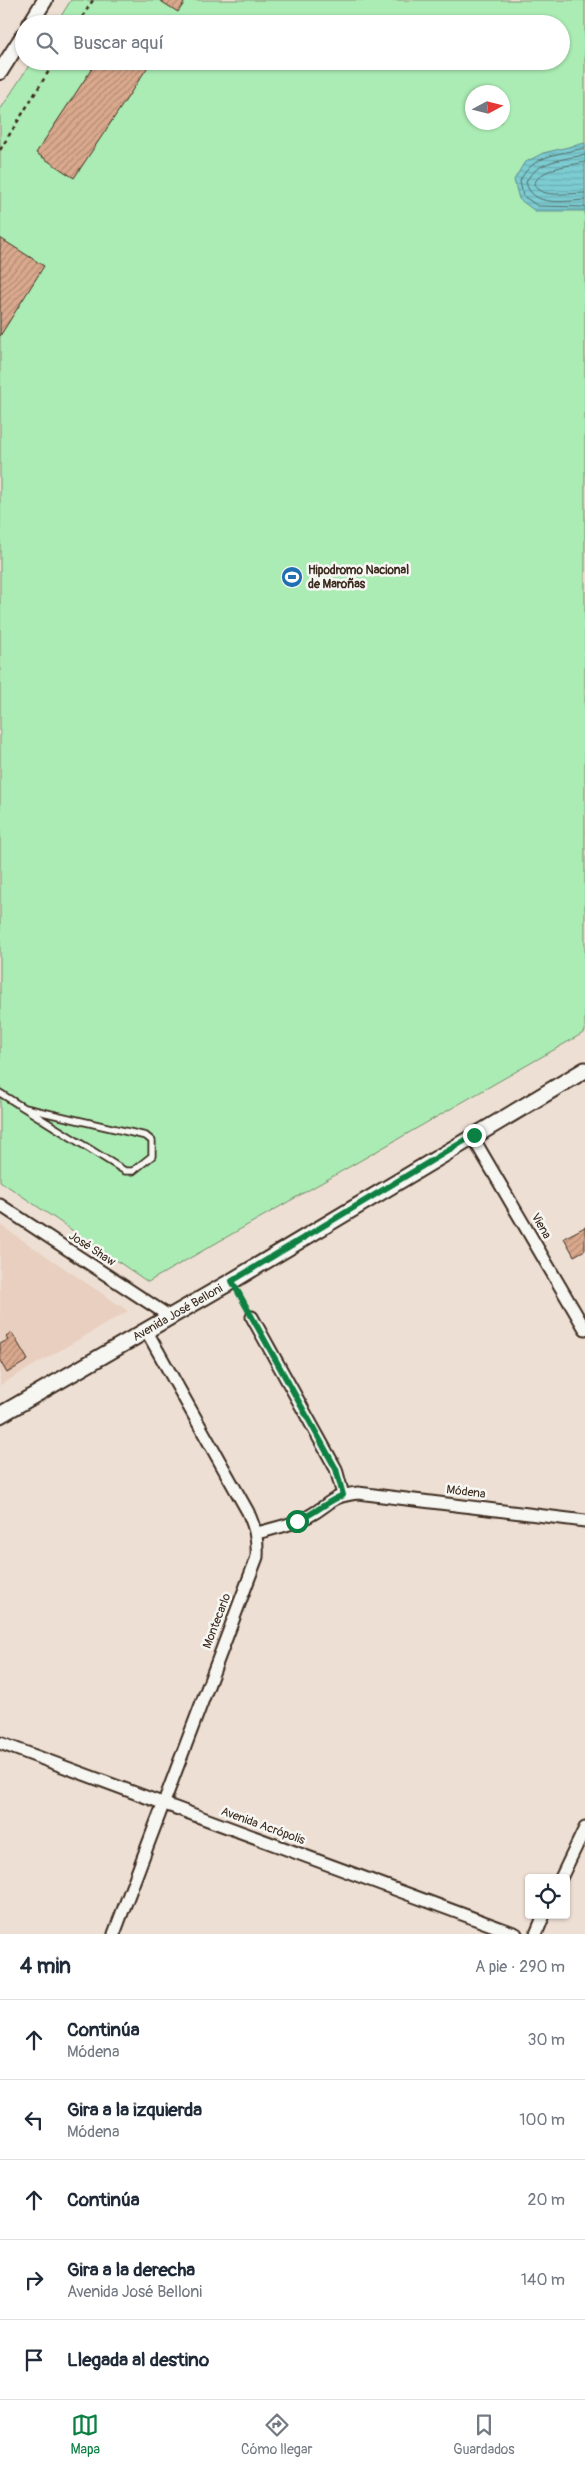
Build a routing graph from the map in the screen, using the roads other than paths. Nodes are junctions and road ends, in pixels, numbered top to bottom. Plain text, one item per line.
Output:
1 (44, 0) edge
2 (35, 15) edge
3 (15, 48) edge
4 (0, 72) edge
5 (585, 1070) edge
6 (0, 1093) edge
7 (25, 1108) junction
8 (472, 1136) junction
9 (0, 1205) edge
10 (170, 1316) junction
11 (252, 1317) road end
12 (585, 1329) edge
13 (146, 1330) junction
14 (1, 1413) edge
15 (343, 1495) junction
16 (585, 1520) edge
17 (257, 1533) junction
18 (0, 1743) edge
19 (163, 1804) junction
20 (585, 1828) edge
21 (563, 1874) edge
22 (542, 1919) edge
23 (114, 1934) edge
24 (516, 1934) edge
25 (536, 1934) edge

1 - 2 street
3 - 4 street
5 - 8 main road, Avenida José Belloni
6 - 7 lane
7 - 7 lane
8 - 10 main road, Avenida José Belloni
8 - 12 street, Viena
9 - 10 street, José Shaw
10 - 13 main road, Avenida José Belloni
11 - 15 street
13 - 14 main road, Avenida José Belloni
13 - 17 street, Montecarlo
15 - 16 street, Módena
15 - 17 street, Módena
17 - 19 street, Montecarlo
18 - 19 street, Avenida Acrópolis
19 - 23 street, Montecarlo
19 - 24 street, Avenida Acrópolis
20 - 21 street
22 - 25 street

